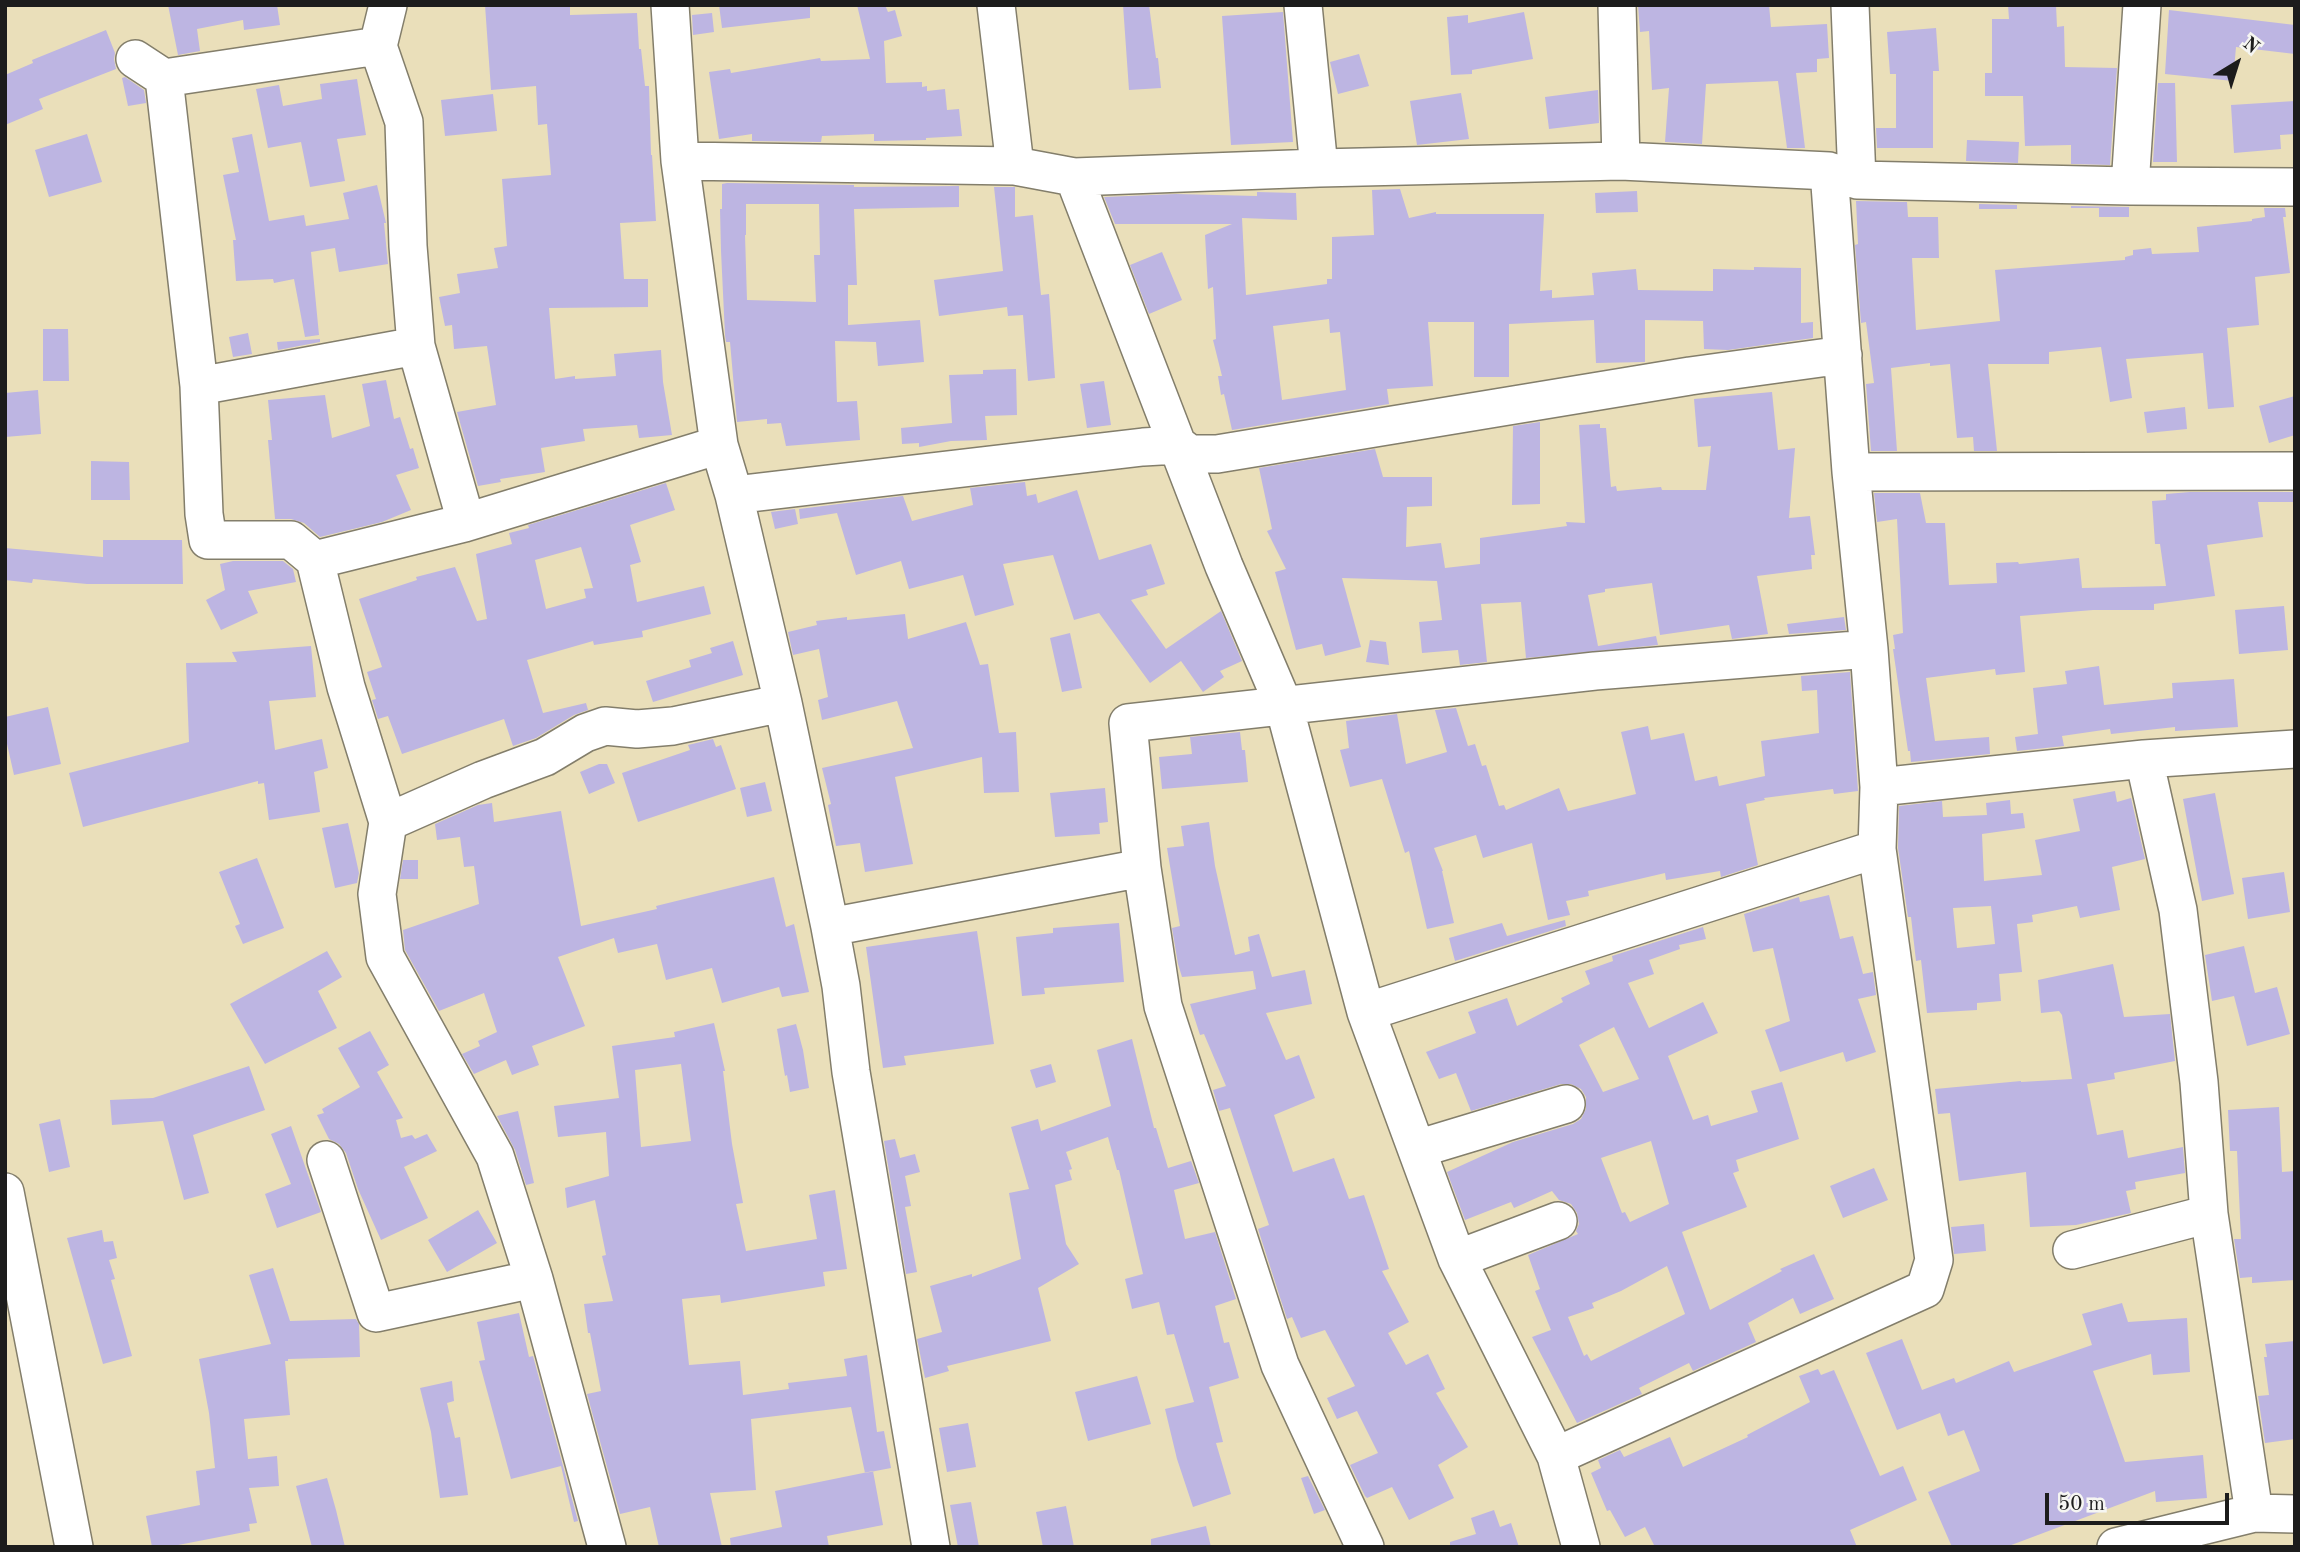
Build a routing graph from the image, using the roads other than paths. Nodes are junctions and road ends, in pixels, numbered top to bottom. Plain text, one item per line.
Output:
1 (388, 5) edge
2 (670, 5) edge
3 (996, 5) edge
4 (1303, 5) edge
5 (1617, 5) edge
6 (1850, 5) edge
7 (2142, 5) edge
8 (378, 46) junction
9 (680, 161) junction
10 (1621, 161) junction
11 (1015, 166) junction
12 (1319, 168) junction
13 (1843, 176) junction
14 (1074, 177) junction
15 (2130, 186) junction
16 (2295, 187) edge
17 (416, 346) junction
18 (1843, 355) junction
19 (199, 386) junction
20 (719, 445) junction
21 (1178, 445) junction
22 (1851, 471) junction
23 (2295, 471) edge
24 (734, 495) junction
25 (464, 523) junction
26 (315, 560) junction
27 (1869, 649) junction
28 (783, 703) junction
29 (1284, 706) junction
30 (2295, 749) edge
31 (2144, 759) junction
32 (1879, 787) junction
33 (388, 822) junction
34 (1877, 849) junction
35 (1142, 868) junction
36 (830, 927) junction
37 (1366, 1012) junction
38 (1566, 1104) dead end
39 (1417, 1149) junction
40 (326, 1160) dead end
41 (5, 1192) edge
42 (2209, 1214) junction
43 (1558, 1221) dead end
44 (5, 1236) edge
45 (2071, 1250) dead end
46 (1458, 1259) junction
47 (534, 1279) junction
48 (1556, 1456) junction
49 (2254, 1513) junction
50 (2295, 1514) edge
51 (930, 1546) edge
52 (73, 1547) edge
53 (607, 1547) edge
54 (1364, 1547) edge
55 (1581, 1547) edge
56 (2116, 1547) edge

1 - 8 street
2 - 9 street
3 - 11 street
4 - 12 street
5 - 10 street
6 - 13 street
7 - 15 street
8 - 17 street
8 - 19 street
9 - 11 street
9 - 20 street
10 - 12 street
10 - 13 street
11 - 14 street
12 - 14 street
13 - 15 street
13 - 18 street
14 - 21 street
15 - 16 street
17 - 19 street
17 - 25 street
18 - 21 street
18 - 22 street
19 - 26 street
20 - 24 street
20 - 25 street
21 - 24 street
21 - 29 street
22 - 23 street
22 - 27 street
24 - 28 street
25 - 26 street
26 - 33 street
27 - 29 street
27 - 32 street
28 - 33 street
28 - 36 street
29 - 35 street
29 - 37 street
30 - 31 street
31 - 32 street
31 - 42 street
32 - 34 street
33 - 47 street
34 - 37 street
34 - 48 street
35 - 36 street
35 - 54 street
36 - 51 street
37 - 39 street
38 - 39 street
39 - 46 street
40 - 47 street
41 - 52 street
42 - 45 street
42 - 49 street
43 - 46 street
44 - 52 street
46 - 48 street
47 - 53 street
48 - 55 street
49 - 50 street
49 - 56 street

